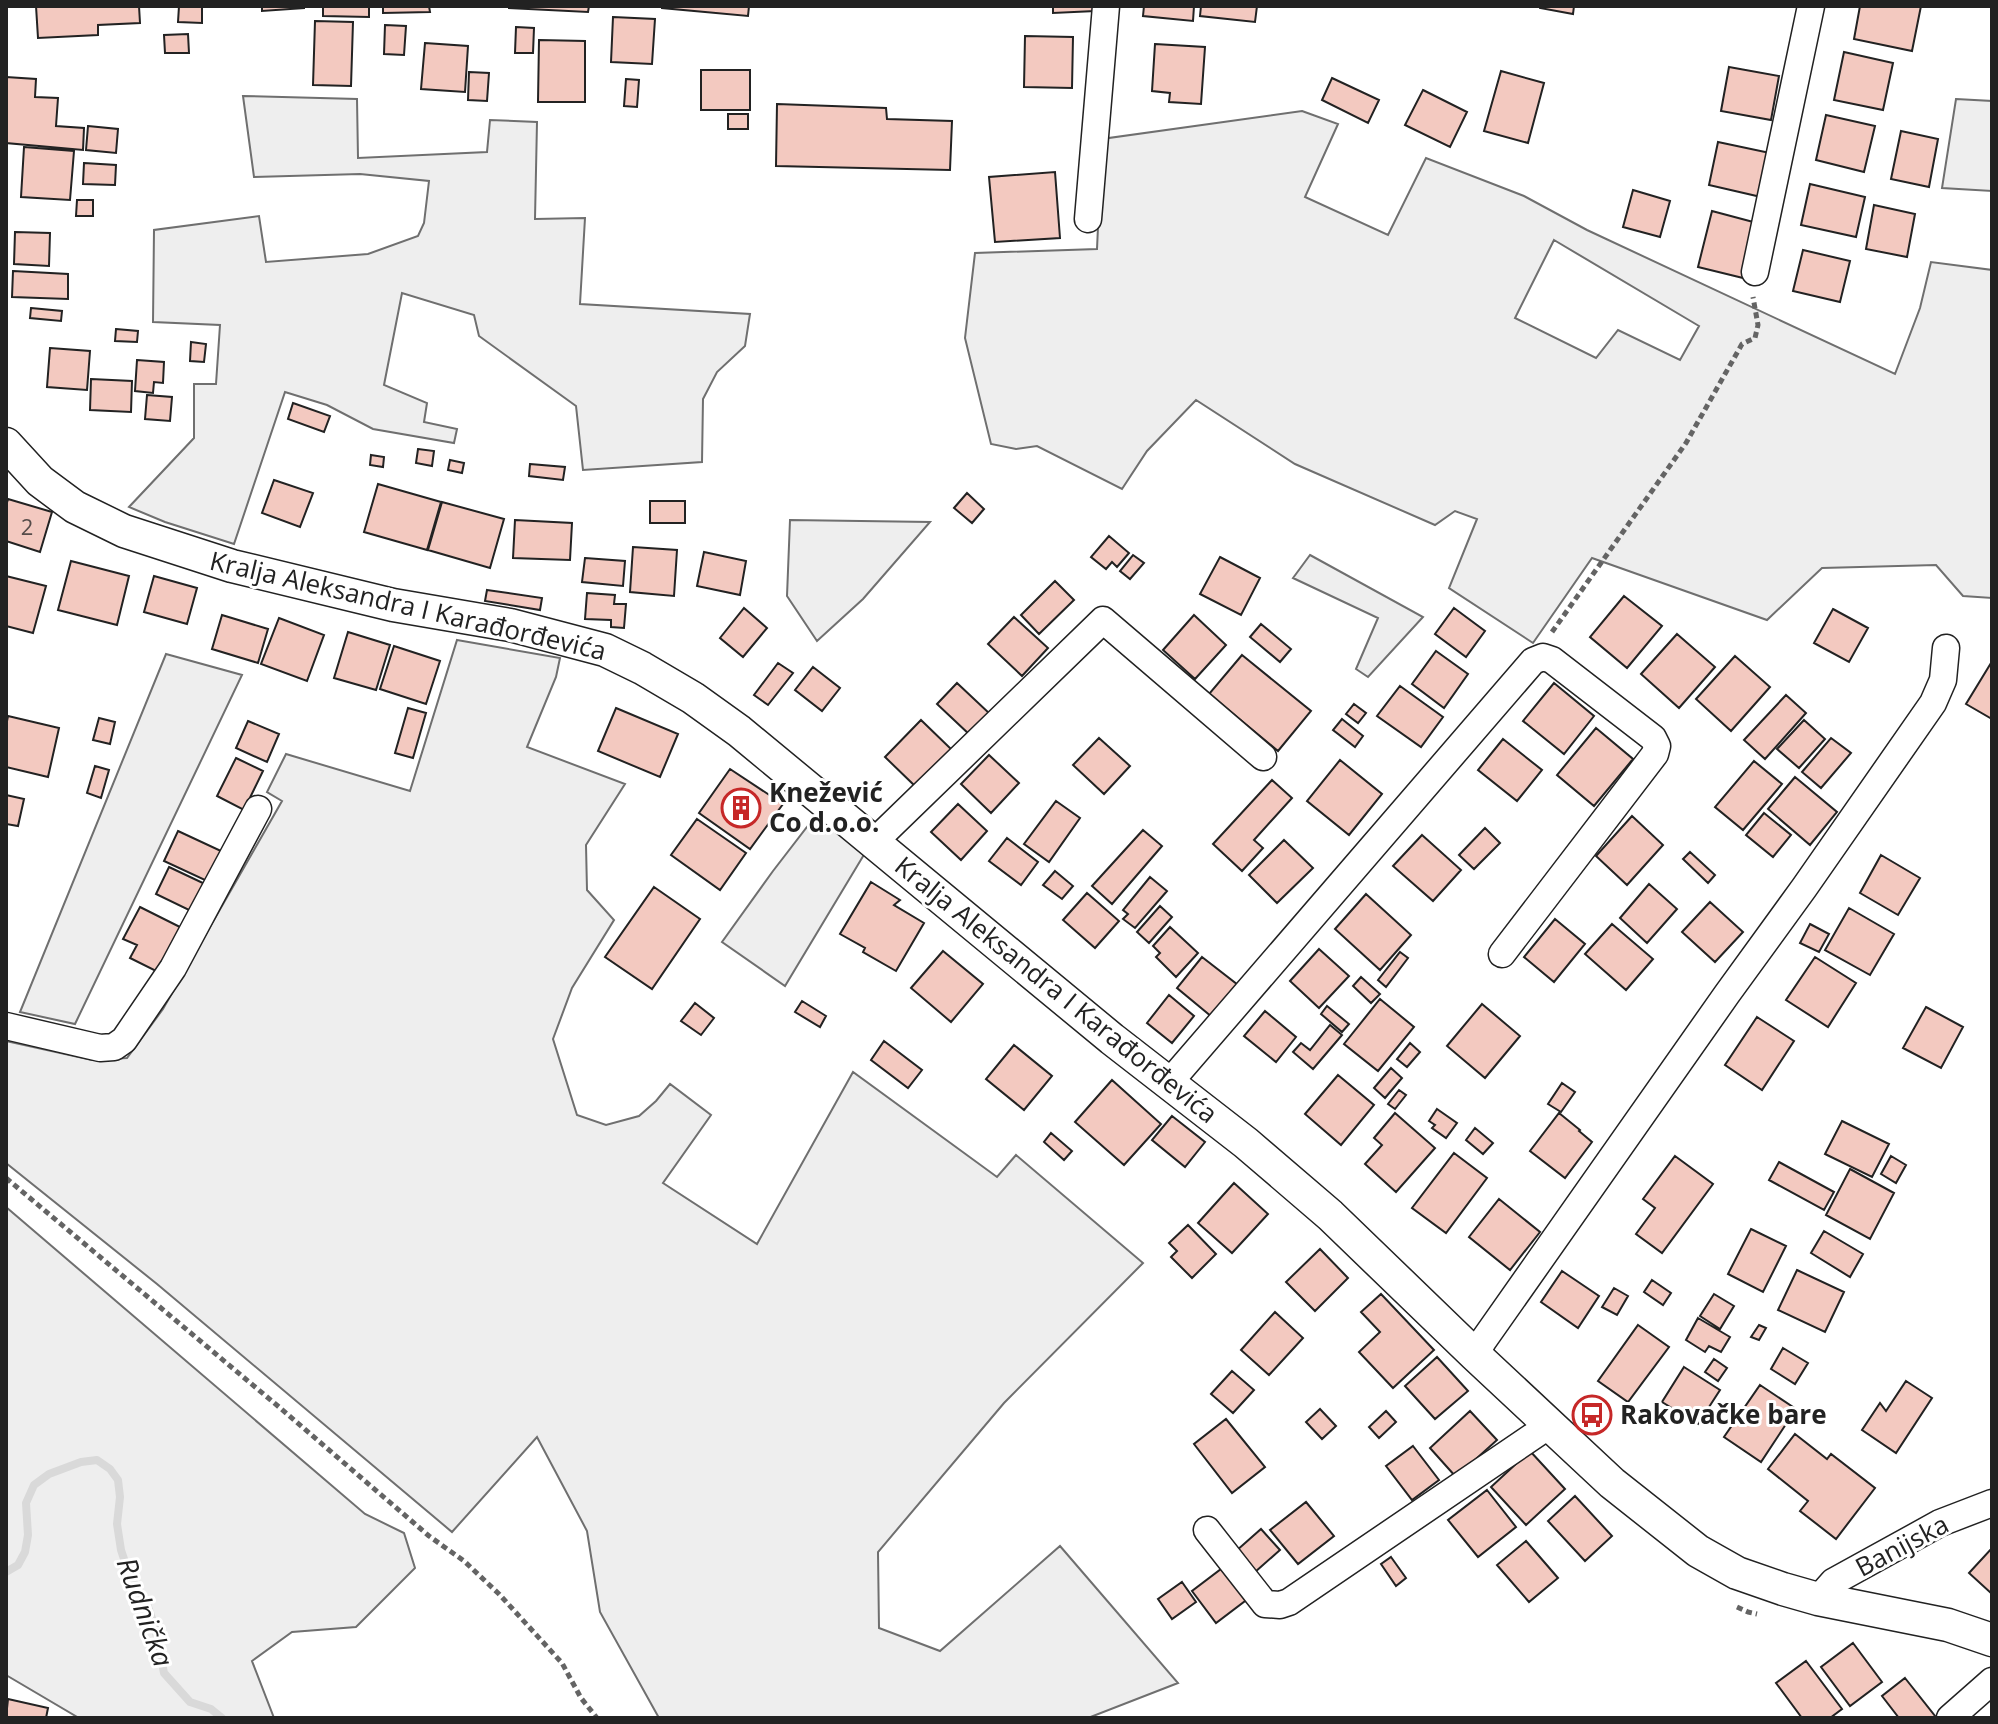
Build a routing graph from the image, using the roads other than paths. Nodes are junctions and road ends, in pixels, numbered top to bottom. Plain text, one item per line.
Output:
1 (1106, 6) edge
2 (1811, 6) edge
3 (1088, 219) dead end
4 (1755, 272) road end
5 (6, 444) edge
6 (1946, 648) dead end
7 (1263, 757) dead end
8 (258, 809) dead end
9 (873, 843) junction
10 (1502, 954) dead end
11 (6, 1026) edge
12 (1168, 1084) junction
13 (1475, 1355) junction
14 (1551, 1424) junction
15 (1992, 1503) edge
16 (1207, 1530) dead end
17 (1818, 1599) junction
18 (1992, 1640) edge
19 (1992, 1681) edge
20 (1950, 1718) edge

1 - 3 street
2 - 4 street
5 - 9 street, Kralja Aleksandra I Karađorđevića
6 - 13 street
7 - 9 street
8 - 11 street
9 - 12 street, Kralja Aleksandra I Karađorđevića
10 - 12 street
12 - 13 street, Kralja Aleksandra I Karađorđevića
13 - 14 street, Kralja Aleksandra I Karađorđevića
14 - 16 street
14 - 17 street, Kralja Aleksandra I Karađorđevića
15 - 17 street, Banijska
17 - 18 street, Kralja Aleksandra I Karađorđevića
19 - 20 street

